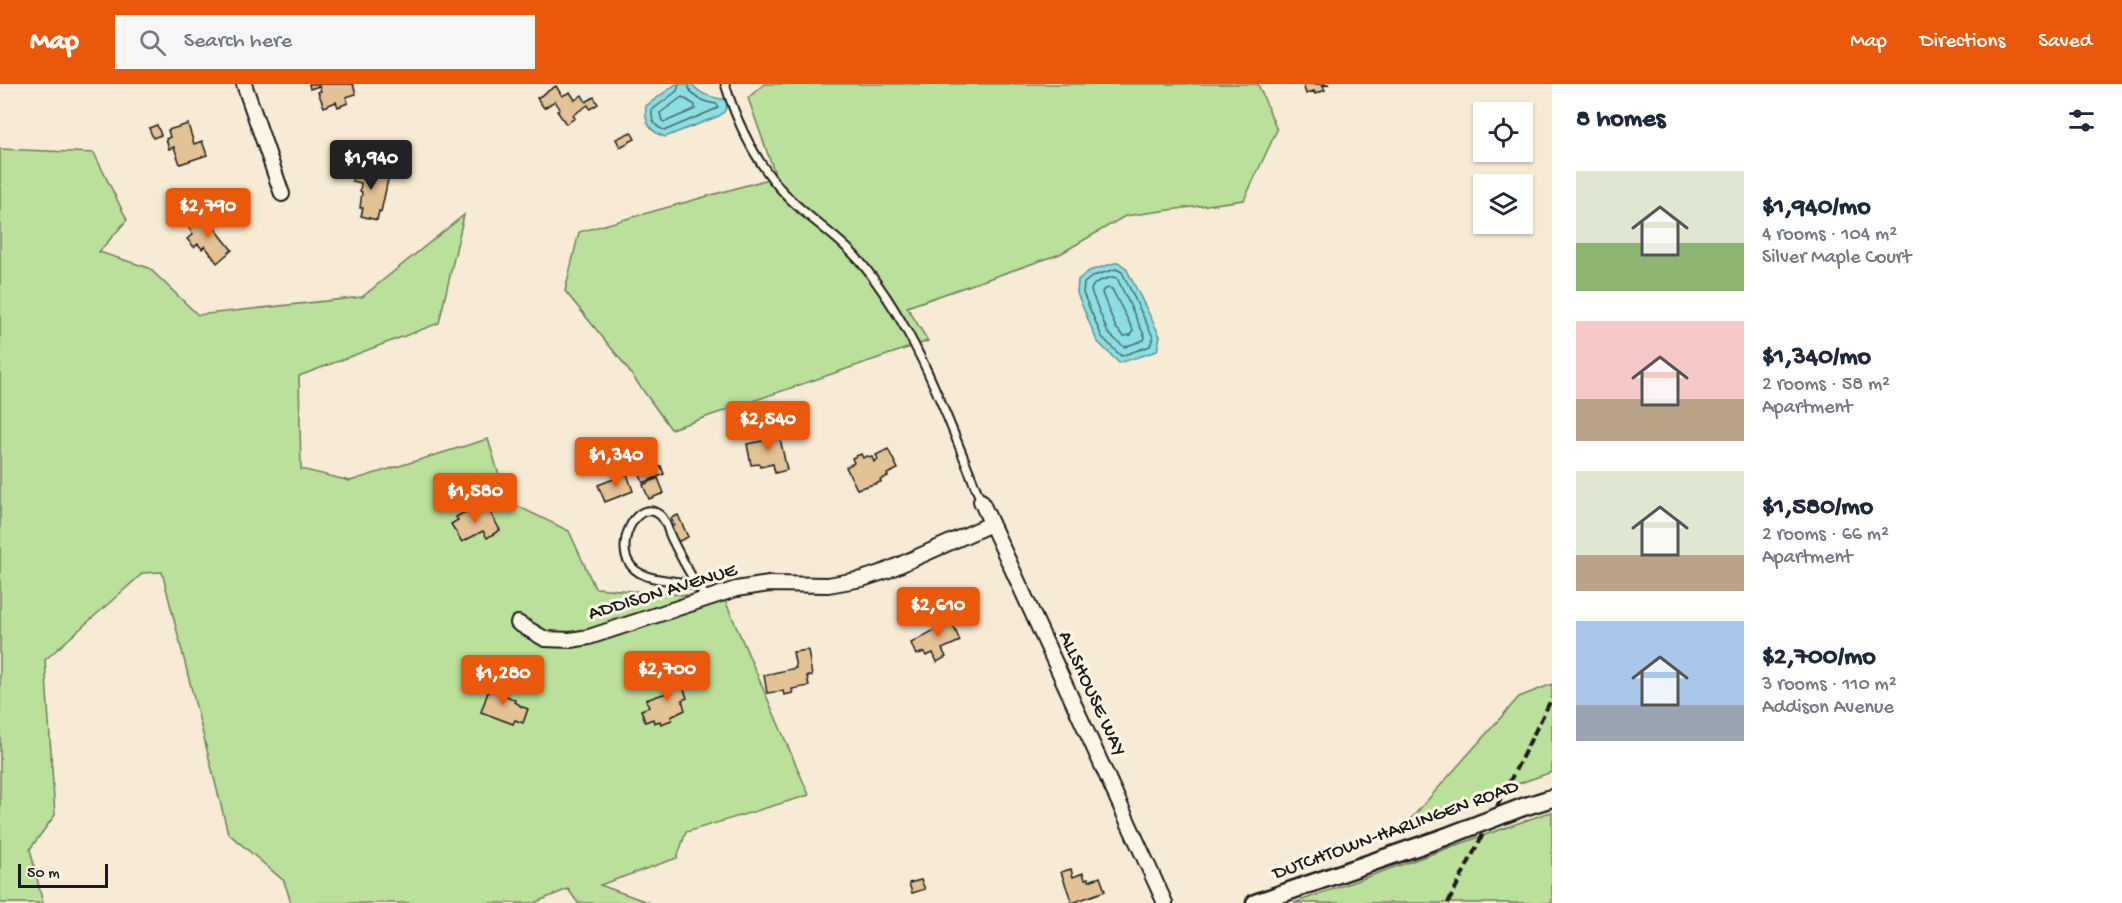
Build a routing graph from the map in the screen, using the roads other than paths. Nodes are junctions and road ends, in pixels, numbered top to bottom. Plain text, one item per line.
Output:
1 (244, 84) edge
2 (724, 84) edge
3 (282, 194) dead end
4 (981, 501) joint
5 (991, 524) junction
6 (698, 588) junction
7 (709, 598) junction
8 (518, 623) dead end
9 (1552, 798) edge
10 (1165, 903) edge
11 (1255, 903) edge

1 - 3 street
2 - 4 lane
4 - 5 street, ALLSHOUSE WAY
5 - 7 street, ADDISON AVENUE
5 - 10 street, ALLSHOUSE WAY
6 - 6 lane
6 - 7 lane
7 - 8 street, ADDISON AVENUE
9 - 11 street, DUTCHTOWN-HARLINGEN ROAD, bridge

